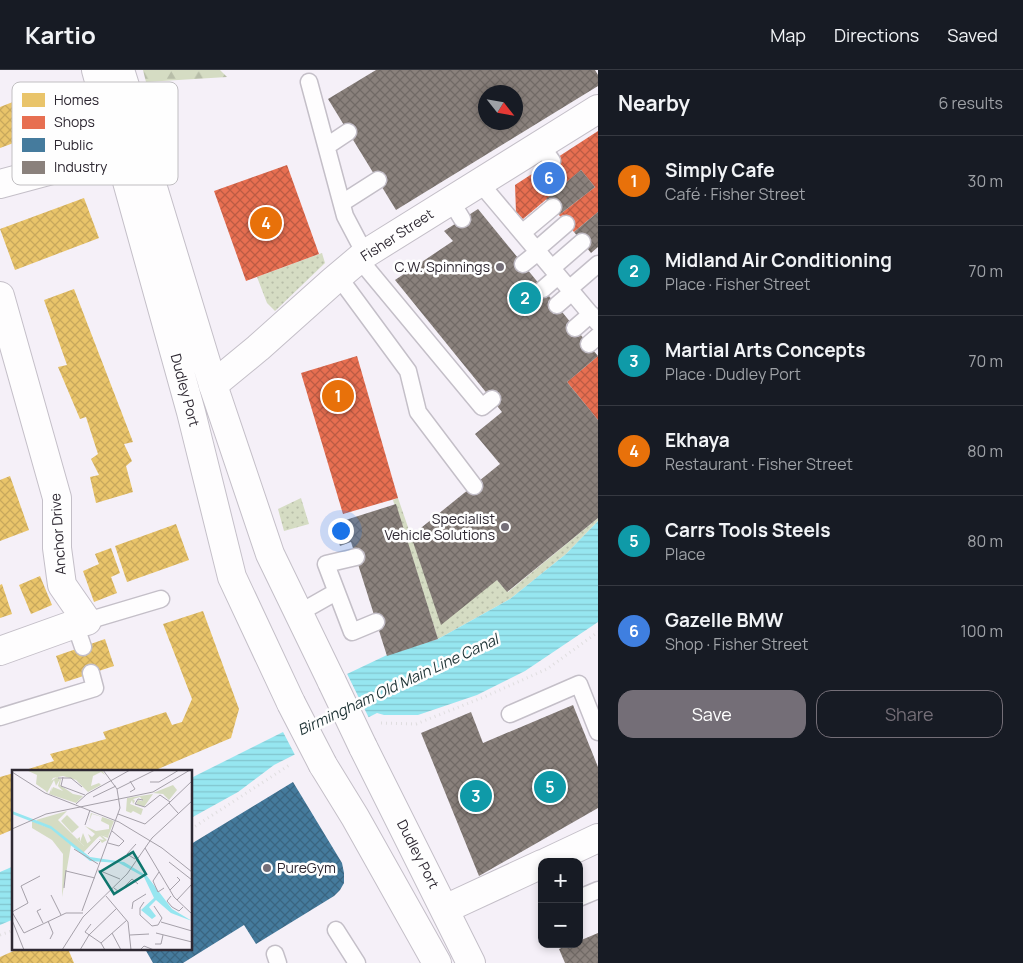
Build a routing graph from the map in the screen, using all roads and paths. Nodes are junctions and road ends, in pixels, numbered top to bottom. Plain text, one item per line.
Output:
1 (96, 70) edge
2 (116, 70) edge
3 (100, 82) edge
4 (112, 82) edge
5 (309, 82) dead end
6 (598, 109) edge
7 (348, 132) dead end
8 (327, 146) junction
9 (378, 180) dead end
10 (480, 183) junction
11 (129, 185) edge
12 (153, 185) edge
13 (342, 203) junction
14 (553, 207) dead end
15 (566, 224) dead end
16 (522, 233) junction
17 (582, 242) dead end
18 (537, 251) junction
19 (362, 256) junction
20 (523, 264) dead end
21 (598, 264) edge
22 (555, 272) junction
23 (338, 276) junction
24 (543, 289) dead end
25 (570, 291) junction
26 (0, 296) edge
27 (557, 305) dead end
28 (593, 311) edge
29 (575, 328) dead end
30 (179, 370) junction
31 (213, 385) junction
32 (492, 399) dead end
33 (202, 454) junction
34 (474, 486) dead end
35 (356, 557) dead end
36 (336, 592) junction
37 (161, 600) dead end
38 (299, 613) junction
39 (376, 622) dead end
40 (81, 630) junction
41 (598, 632) edge
42 (0, 651) edge
43 (91, 673) dead end
44 (510, 714) dead end
45 (0, 717) edge
46 (598, 732) edge
47 (368, 736) junction
48 (310, 763) junction
49 (192, 828) edge
50 (598, 838) edge
51 (556, 858) edge
52 (538, 866) edge
53 (598, 890) edge
54 (583, 896) edge
55 (445, 909) junction
56 (336, 930) dead end
57 (12, 931) edge
58 (0, 935) edge
59 (436, 962) edge
60 (357, 963) edge
61 (471, 963) edge

1 - 3 main road, Dudley Port
2 - 4 main road
5 - 8 lane
6 - 10 main road, Fisher Street
7 - 8 lane
8 - 13 lane
9 - 13 lane
10 - 16 lane
10 - 19 main road, Fisher Street
11 - 30 main road, Dudley Port
12 - 31 main road, Dudley Port
13 - 19 lane
14 - 16 lane
15 - 18 lane
16 - 18 lane
17 - 22 lane
18 - 20 lane
18 - 22 lane
19 - 23 main road, Fisher Street
19 - 32 lane
21 - 25 lane
22 - 24 lane
22 - 25 lane
23 - 31 main road, Fisher Street
23 - 34 lane
25 - 27 lane
25 - 28 lane
26 - 40 main road, Anchor Drive
28 - 29 lane
30 - 31 main road
30 - 33 main road, Dudley Port
31 - 33 main road
31 - 38 main road, Dudley Port
33 - 48 main road, Dudley Port, bridge
35 - 36 lane
36 - 38 lane
36 - 39 lane
37 - 40 lane
38 - 47 main road, Dudley Port, bridge
40 - 42 main road
41 - 47 path
43 - 45 lane
44 - 46 lane
47 - 55 main road, Dudley Port
48 - 49 path
48 - 59 main road
50 - 51 main road
52 - 55 main road
53 - 54 lane
55 - 61 main road, Dudley Port
56 - 60 lane
57 - 58 path

